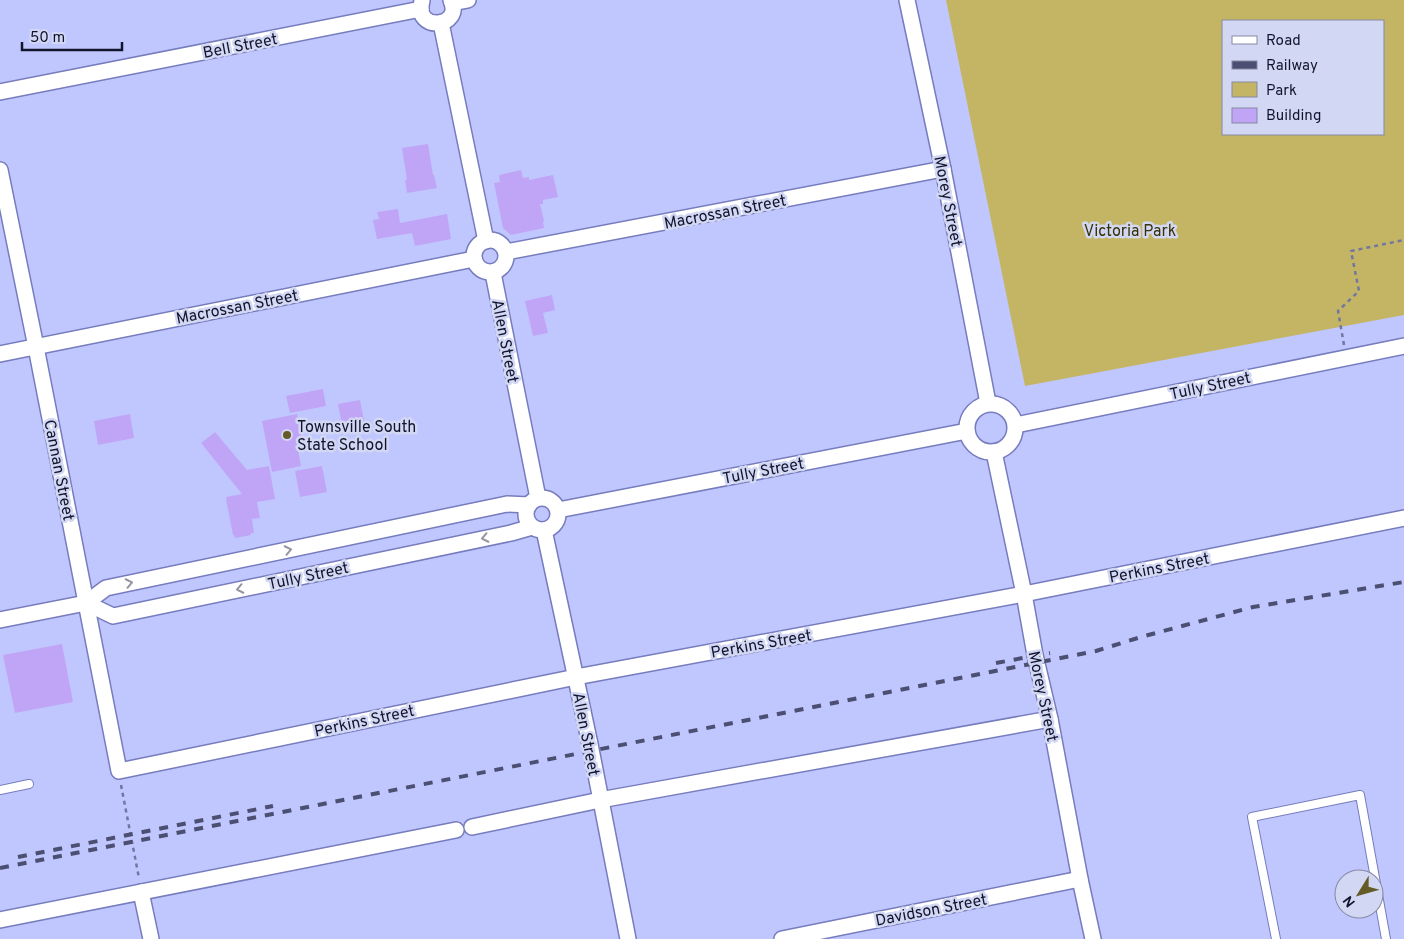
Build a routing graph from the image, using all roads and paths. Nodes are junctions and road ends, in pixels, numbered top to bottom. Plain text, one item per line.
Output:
1 (468, 0) edge
2 (907, 0) edge
3 (452, 2) edge
4 (422, 5) edge
5 (442, 23) junction
6 (0, 92) edge
7 (943, 169) junction
8 (0, 170) edge
9 (1404, 240) edge
10 (486, 241) junction
11 (506, 252) junction
12 (474, 259) junction
13 (492, 273) junction
14 (36, 346) junction
15 (1404, 346) edge
16 (0, 354) edge
17 (1347, 358) junction
18 (988, 403) junction
19 (1016, 425) junction
20 (967, 431) junction
21 (994, 452) junction
22 (533, 502) junction
23 (558, 510) junction
24 (1404, 518) edge
25 (538, 529) junction
26 (1024, 594) junction
27 (86, 603) junction
28 (0, 620) edge
29 (576, 676) junction
30 (1050, 719) junction
31 (119, 771) junction
32 (29, 784) dead end
33 (0, 790) edge
34 (600, 800) junction
35 (472, 827) dead end
36 (456, 830) dead end
37 (1080, 880) junction
38 (141, 892) junction
39 (0, 920) edge
40 (151, 939) edge
41 (628, 939) edge
42 (782, 939) edge
43 (1093, 939) edge
44 (1276, 939) edge
45 (1386, 939) edge

1 - 3 street
2 - 7 street, Morey Street
3 - 5 street
4 - 5 street
4 - 6 street, Bell Street
5 - 10 street
7 - 11 street, Macrossan Street
7 - 18 street, Morey Street
8 - 14 street, Cannan Street
9 - 17 path
10 - 11 street
10 - 12 street
11 - 13 street
12 - 13 street
12 - 14 street, Macrossan Street
13 - 22 street, Allen Street
14 - 16 street, Macrossan Street
14 - 27 street, Cannan Street
15 - 17 street, Tully Street
17 - 19 street, Tully Street
18 - 19 street
18 - 20 street
19 - 21 street
20 - 21 street
20 - 23 street, Tully Street
21 - 26 street, Morey Street
22 - 23 street
22 - 25 street
27 -> 22 street, Tully Street
23 - 25 street
24 - 26 street, Perkins Street
25 -> 27 street, Tully Street
25 - 29 street, Allen Street
26 - 29 street, Perkins Street
26 - 30 street, Morey Street
27 - 28 street, Tully Street
27 - 31 street, Cannan Street
29 - 31 street, Perkins Street
29 - 34 street, Allen Street
30 - 34 street
30 - 37 street, Morey Street
31 - 38 path
32 - 33 lane
34 - 35 street
34 - 41 street, Allen Street
36 - 38 street
37 - 42 street, Davidson Street
37 - 43 street, Morey Street
38 - 39 street
38 - 40 street
44 - 45 lane

